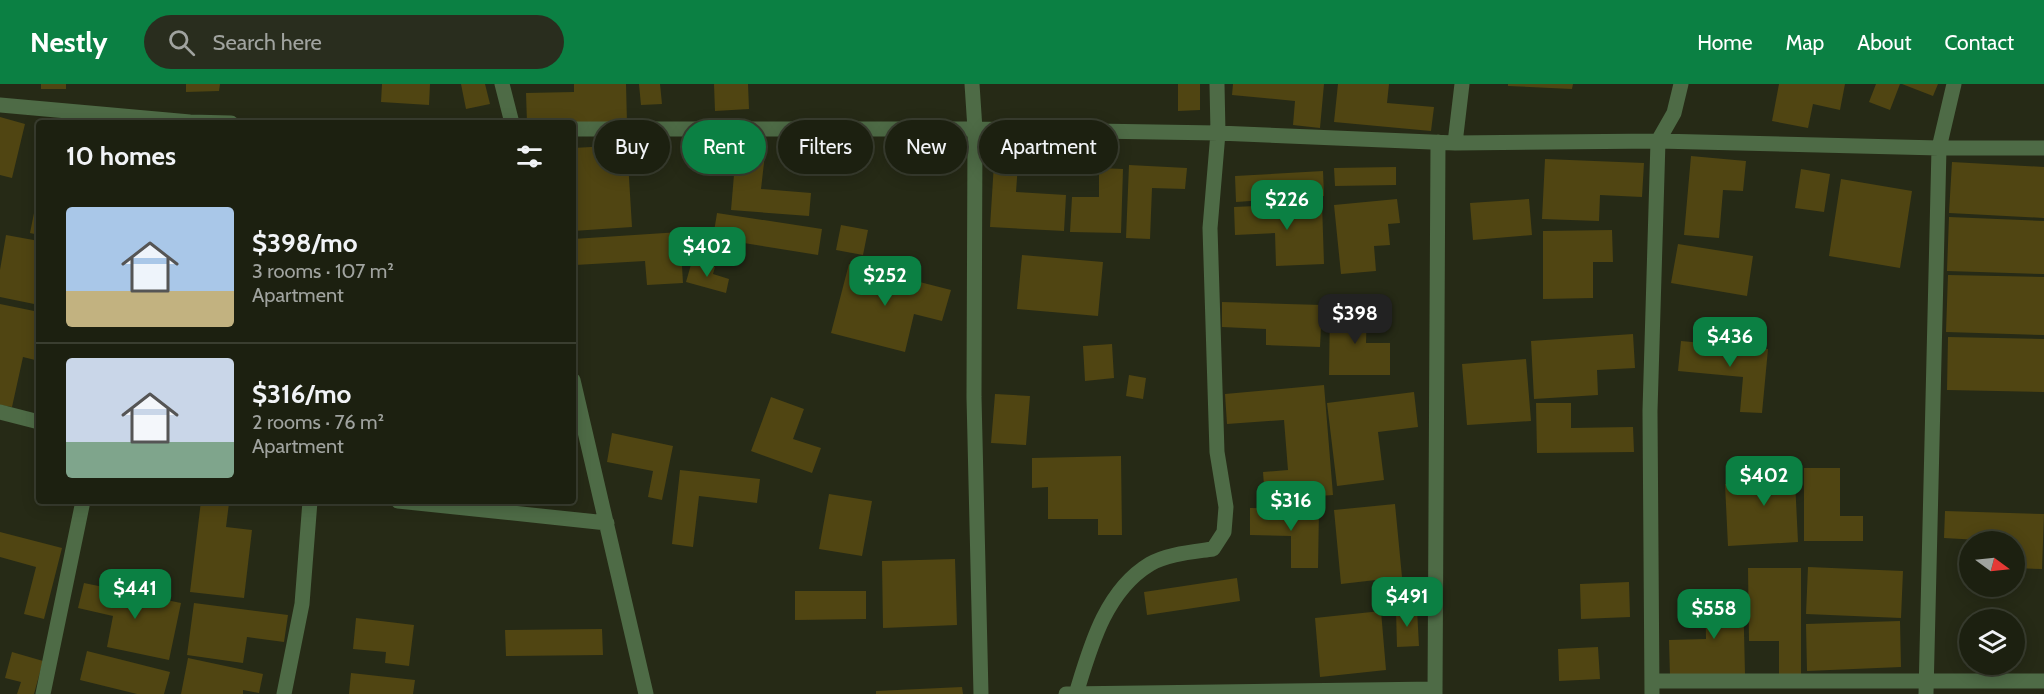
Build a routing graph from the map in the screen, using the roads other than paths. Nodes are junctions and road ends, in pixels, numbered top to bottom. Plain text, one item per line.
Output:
1 (502, 84) edge
2 (972, 84) edge
3 (1217, 84) edge
4 (1462, 84) edge
5 (1681, 84) edge
6 (1954, 84) edge
7 (0, 105) edge
8 (168, 120) edge
9 (511, 120) edge
10 (576, 129) edge
11 (975, 129) junction
12 (1218, 133) junction
13 (1658, 141) junction
14 (1438, 142) junction
15 (1455, 143) junction
16 (1939, 148) junction
17 (2044, 148) edge
18 (576, 393) edge
19 (0, 412) edge
20 (36, 421) edge
21 (82, 504) edge
22 (310, 504) edge
23 (426, 504) edge
24 (607, 523) junction
25 (2044, 681) edge
26 (1652, 687) edge
27 (1926, 687) edge
28 (1435, 691) edge
29 (43, 694) edge
30 (284, 694) edge
31 (646, 694) edge
32 (981, 694) edge
33 (1066, 694) edge
34 (1076, 694) edge

1 - 9 street
2 - 11 street
3 - 12 street
4 - 15 street
5 - 13 street
6 - 16 street
7 - 8 street
10 - 11 street
11 - 12 street
11 - 32 street
12 - 14 street
12 - 34 street
13 - 15 street
13 - 16 street
13 - 26 street
14 - 15 street
14 - 28 street
16 - 17 street
16 - 27 street
18 - 24 street
19 - 20 street
21 - 29 street
22 - 30 street
23 - 24 street
24 - 31 street
25 - 27 street
26 - 27 street
28 - 34 street
33 - 34 street

